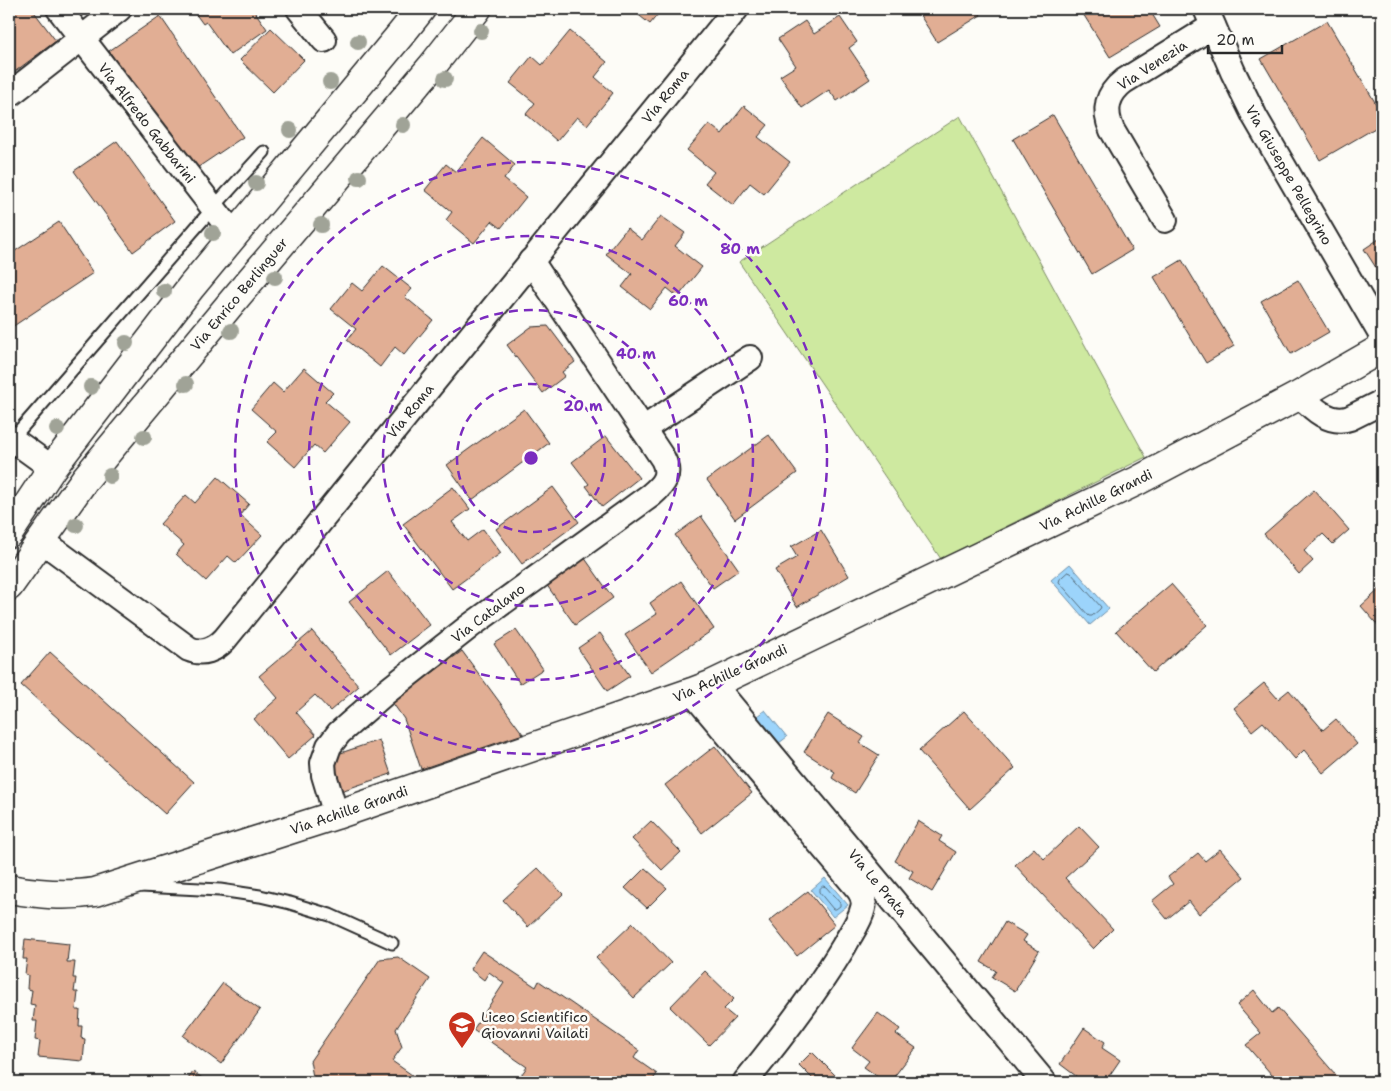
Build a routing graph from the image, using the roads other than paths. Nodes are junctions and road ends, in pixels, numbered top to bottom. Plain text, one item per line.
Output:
1 (59, 9) edge
2 (119, 9) edge
3 (299, 9) edge
4 (421, 9) edge
5 (477, 9) edge
6 (736, 9) edge
7 (1209, 17) edge
8 (82, 39) junction
9 (324, 40) dead end
10 (9, 95) edge
11 (264, 152) dead end
12 (213, 208) junction
13 (1165, 220) dead end
14 (235, 236) junction
15 (531, 261) junction
16 (1382, 336) edge
17 (1382, 348) edge
18 (750, 358) dead end
19 (1300, 395) junction
20 (1382, 402) edge
21 (643, 429) junction
22 (10, 438) edge
23 (52, 468) junction
24 (9, 533) edge
25 (41, 540) junction
26 (9, 586) edge
27 (703, 688) junction
28 (336, 815) junction
29 (118, 885) junction
30 (9, 889) edge
31 (392, 943) dead end
32 (745, 1082) edge
33 (1044, 1082) edge

1 - 8 street, Via Alfredo Gabbarini
2 - 8 street
3 - 9 street
4 - 14 street
5 - 25 street, Via Enrico Berlinguer
6 - 15 street, Via Roma
7 - 13 street, Via Venezia
7 - 16 street, Via Giuseppe Pellegrino
8 - 10 street
8 - 12 street, Via Alfredo Gabbarini
11 - 12 lane
12 - 14 street, Via Alfredo Gabbarini
12 - 22 lane
14 - 23 street
15 - 21 street, Via Catalano
15 - 25 street, Via Roma
17 - 19 street, Via Achille Grandi
18 - 21 street
19 - 20 street
19 - 27 street, Via Achille Grandi
21 - 28 street, Via Catalano
22 - 23 street
23 - 24 street
25 - 26 street, Via Enrico Berlinguer
27 - 28 street, Via Achille Grandi
27 - 32 street, Via Le Prata
27 - 33 street, Via Le Prata
28 - 29 street, Via Achille Grandi
29 - 30 street, Via Achille Grandi
29 - 31 lane

